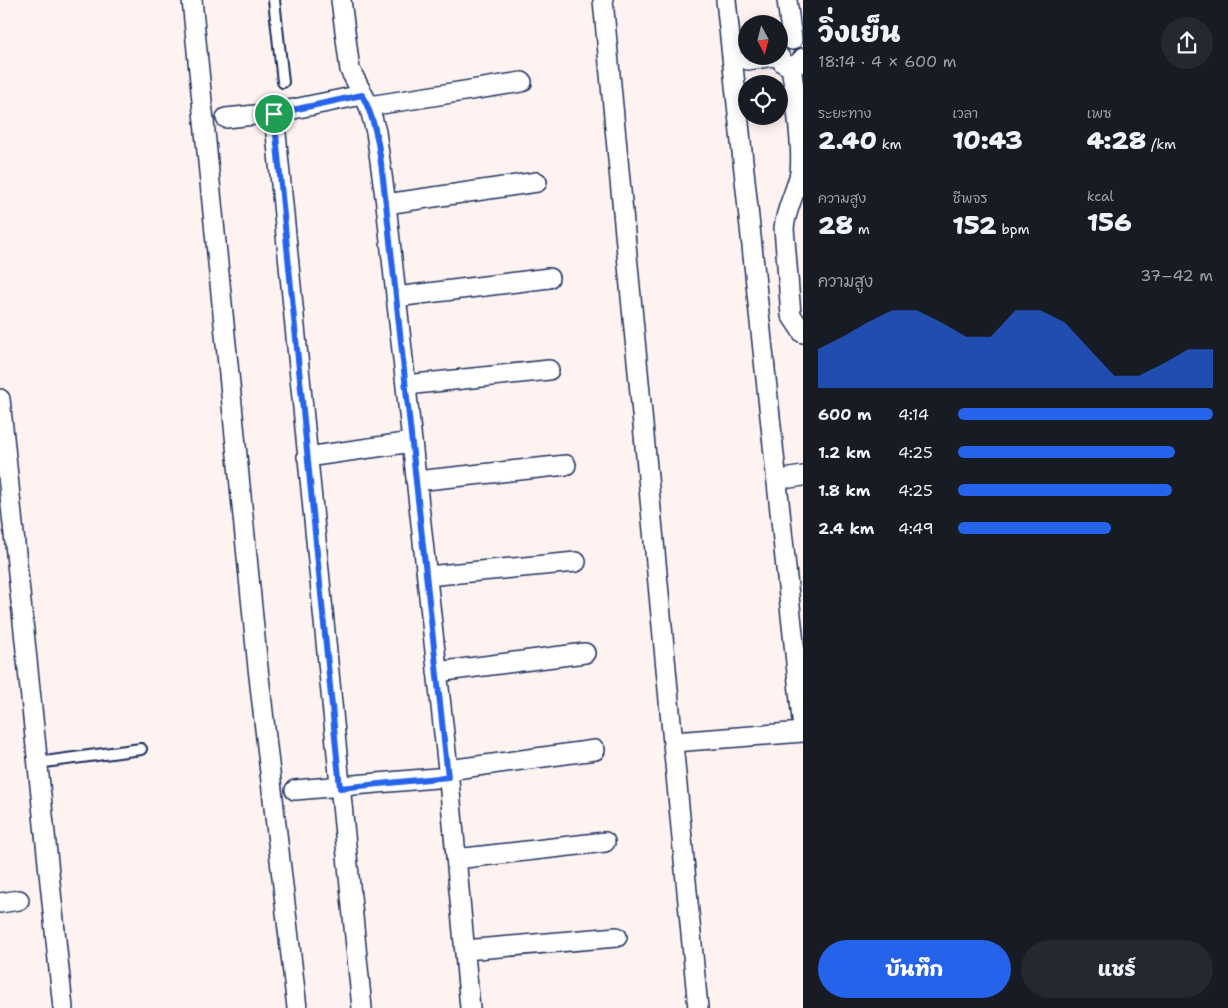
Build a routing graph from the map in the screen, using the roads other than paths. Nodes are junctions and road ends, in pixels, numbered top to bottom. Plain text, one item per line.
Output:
1 (192, 0) edge
2 (274, 0) edge
3 (341, 0) edge
4 (603, 0) edge
5 (726, 0) edge
6 (787, 0) edge
7 (791, 46) edge
8 (791, 60) edge
9 (283, 82) dead end
10 (522, 82) dead end
11 (365, 100) junction
12 (274, 114) junction
13 (226, 118) dead end
14 (537, 182) dead end
15 (386, 204) junction
16 (549, 278) dead end
17 (396, 297) junction
18 (803, 333) edge
19 (549, 370) dead end
20 (406, 385) junction
21 (0, 399) edge
22 (412, 442) junction
23 (307, 457) junction
24 (566, 465) dead end
25 (416, 482) junction
26 (576, 562) dead end
27 (426, 576) junction
28 (585, 652) dead end
29 (437, 672) junction
30 (803, 730) edge
31 (674, 742) junction
32 (141, 749) dead end
33 (595, 750) dead end
34 (37, 763) junction
35 (448, 773) junction
36 (340, 788) junction
37 (295, 790) dead end
38 (605, 842) dead end
39 (456, 859) junction
40 (19, 900) dead end
41 (0, 903) edge
42 (617, 936) dead end
43 (465, 950) junction
44 (62, 1008) edge
45 (297, 1008) edge
46 (362, 1008) edge
47 (470, 1008) edge
48 (698, 1008) edge

1 - 45 street
2 - 9 lane
3 - 11 street
4 - 31 street
5 - 30 street
6 - 7 street
8 - 18 street
10 - 11 street
11 - 12 street
11 - 15 street
12 - 13 street
12 - 23 street
14 - 15 street
15 - 17 street
16 - 17 street
17 - 20 street
19 - 20 street
20 - 22 street
21 - 34 street
22 - 23 street
22 - 25 street
23 - 36 street
24 - 25 street
25 - 27 street
26 - 27 street
27 - 29 street
28 - 29 street
29 - 35 street
30 - 31 street
31 - 48 street
32 - 34 lane
33 - 35 street
34 - 44 street
35 - 36 street
35 - 39 street
36 - 37 street
36 - 46 street
38 - 39 street
39 - 43 street
40 - 41 street
42 - 43 street
43 - 47 street

